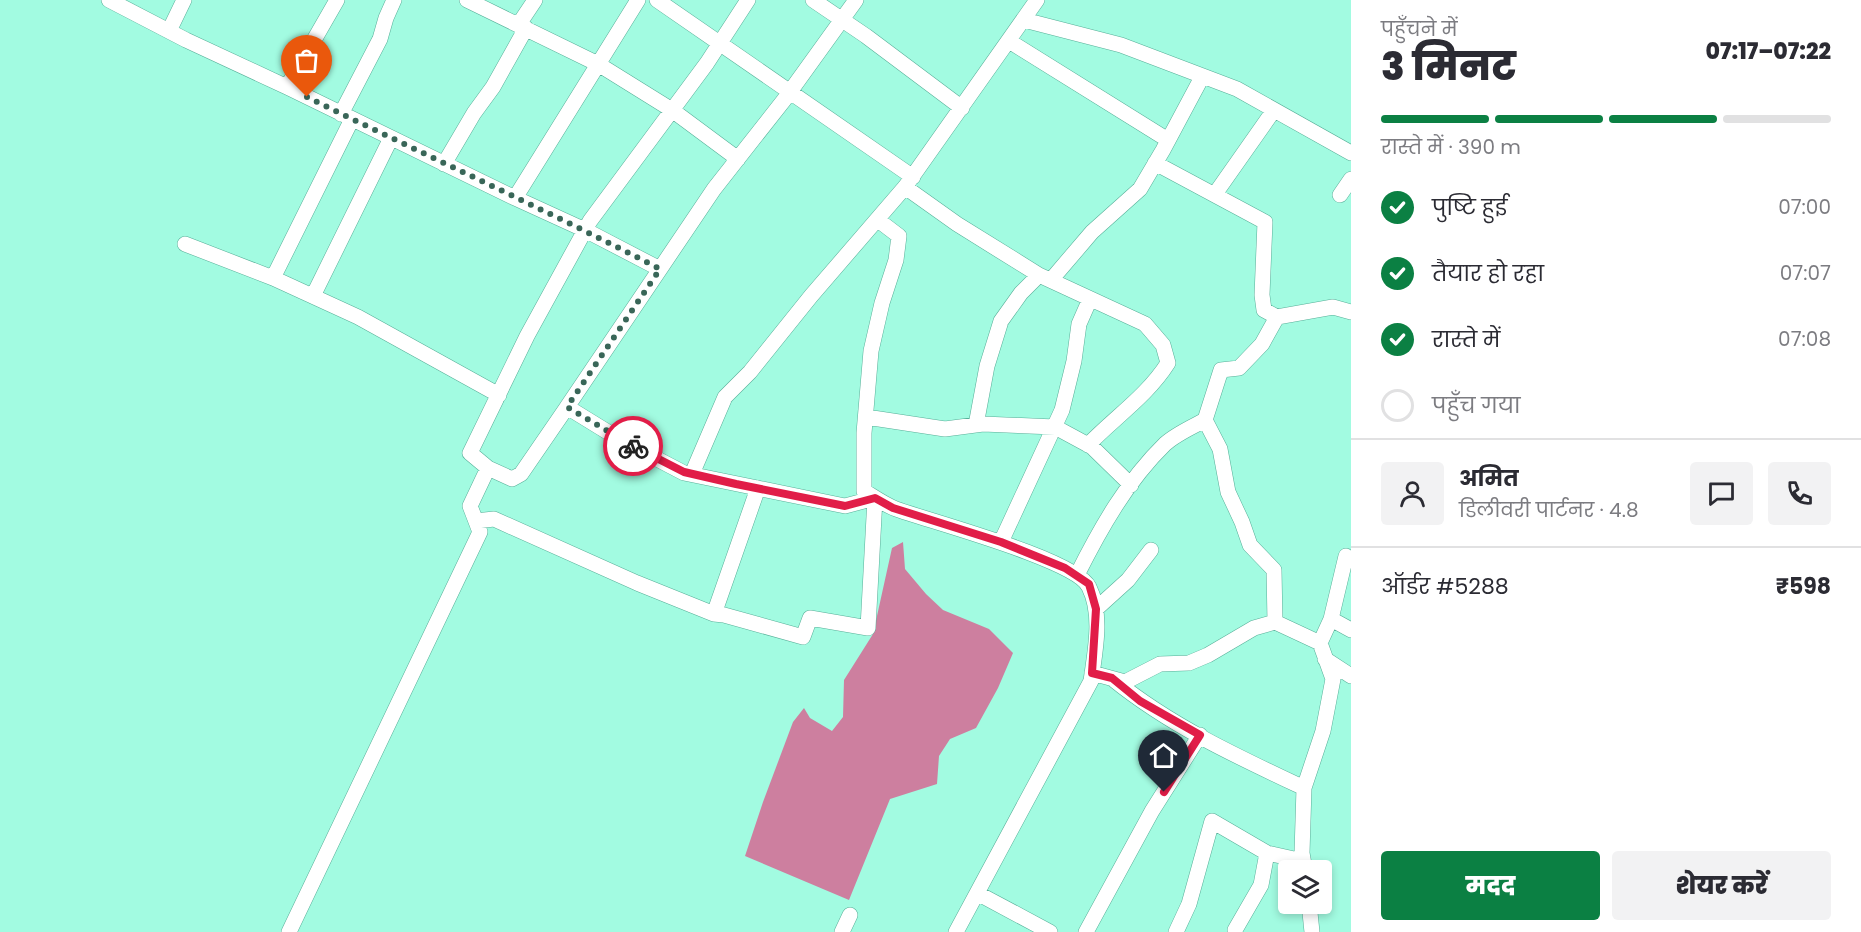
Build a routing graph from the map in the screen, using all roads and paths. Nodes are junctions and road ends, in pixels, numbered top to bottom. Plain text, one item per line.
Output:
1 (109, 0) edge
2 (184, 0) edge
3 (338, 0) edge
4 (394, 0) edge
5 (467, 0) edge
6 (535, 0) edge
7 (639, 0) edge
8 (657, 0) edge
9 (748, 0) edge
10 (813, 0) edge
11 (856, 0) edge
12 (1037, 0) edge
13 (1024, 20) junction
14 (841, 21) junction
15 (523, 26) junction
16 (169, 31) junction
17 (1009, 41) junction
18 (720, 43) junction
19 (598, 64) junction
20 (1202, 77) junction
21 (287, 87) junction
22 (791, 91) junction
23 (962, 108) junction
24 (672, 110) junction
25 (1274, 110) junction
26 (346, 116) junction
27 (391, 138) junction
28 (1168, 140) junction
29 (1351, 153) edge
30 (738, 159) junction
31 (1155, 163) junction
32 (444, 164) junction
33 (1351, 179) edge
34 (909, 182) junction
35 (1215, 194) junction
36 (1340, 195) dead end
37 (515, 198) junction
38 (878, 220) junction
39 (585, 230) junction
40 (185, 244) dead end
41 (660, 269) junction
42 (273, 278) junction
43 (1045, 278) junction
44 (313, 296) junction
45 (1090, 299) junction
46 (1351, 312) edge
47 (1276, 317) junction
48 (499, 395) junction
49 (567, 407) junction
50 (866, 417) junction
51 (1205, 420) junction
52 (976, 424) junction
53 (1055, 427) junction
54 (1088, 445) junction
55 (488, 468) junction
56 (692, 474) junction
57 (1131, 485) junction
58 (758, 488) junction
59 (875, 498) junction
60 (476, 522) junction
61 (1001, 542) junction
62 (1151, 550) dead end
63 (1346, 556) dead end
64 (1077, 575) junction
65 (1096, 609) junction
66 (714, 614) junction
67 (1331, 619) junction
68 (1275, 622) junction
69 (1351, 630) edge
70 (1320, 643) junction
71 (1326, 659) junction
72 (1092, 673) junction
73 (1351, 676) edge
74 (1112, 678) junction
75 (1200, 735) junction
76 (1304, 788) junction
77 (1267, 853) junction
78 (1287, 860) edge
79 (1304, 860) edge
80 (977, 893) junction
81 (1310, 914) edge
82 (850, 915) dead end
83 (1236, 930) dead end
84 (289, 932) edge
85 (842, 932) edge
86 (956, 932) edge
87 (1050, 932) edge
88 (1086, 932) edge
89 (1176, 932) edge
90 (1312, 932) edge

1 - 16 street
2 - 16 street
3 - 21 street
4 - 26 street
5 - 15 street
6 - 15 street
7 - 19 street
8 - 18 street
9 - 18 street
10 - 14 street
11 - 14 street
12 - 13 street
13 - 17 street
13 - 20 street
14 - 22 street
14 - 23 street
15 - 19 street
15 - 32 street
16 - 21 street
17 - 23 street
17 - 28 street
18 - 22 street
18 - 24 street
19 - 24 street
19 - 37 street
20 - 25 street
20 - 28 street
21 - 26 street
22 - 30 street
22 - 34 street
23 - 34 street
24 - 30 street
24 - 39 street
25 - 29 street
25 - 35 street
26 - 27 street
26 - 42 street
27 - 32 street
27 - 44 street
28 - 31 street
30 - 41 street
31 - 35 street
31 - 43 street
32 - 37 street
33 - 36 street
34 - 38 street
34 - 43 street
35 - 47 street
37 - 39 street
38 - 50 street
38 - 56 street
39 - 41 street
39 - 48 street
40 - 42 street
41 - 49 street
42 - 44 street
43 - 45 street
43 - 52 street
44 - 48 street
45 - 53 street
45 - 54 street
46 - 47 street
47 - 51 street
48 - 55 street
49 - 55 street
49 - 56 street
50 - 52 street
50 - 59 street
51 - 57 street
51 - 68 street
52 - 53 street
53 - 54 street
53 - 61 street
54 - 57 street
55 - 60 street
56 - 58 street
57 - 64 street
58 - 59 street
58 - 66 street
59 - 61 street
59 - 66 street
60 - 66 street
60 - 84 street
61 - 64 street
62 - 65 street
63 - 67 street
64 - 65 street
65 - 72 street
67 - 69 street
67 - 70 street
68 - 70 street
68 - 74 street
70 - 71 street
71 - 73 street
71 - 76 street
72 - 74 street
72 - 80 street
74 - 75 street
75 - 76 street
75 - 88 street
76 - 79 street
77 - 78 street
77 - 83 street
77 - 89 street
80 - 86 street
80 - 87 street
81 - 90 street
82 - 85 street

